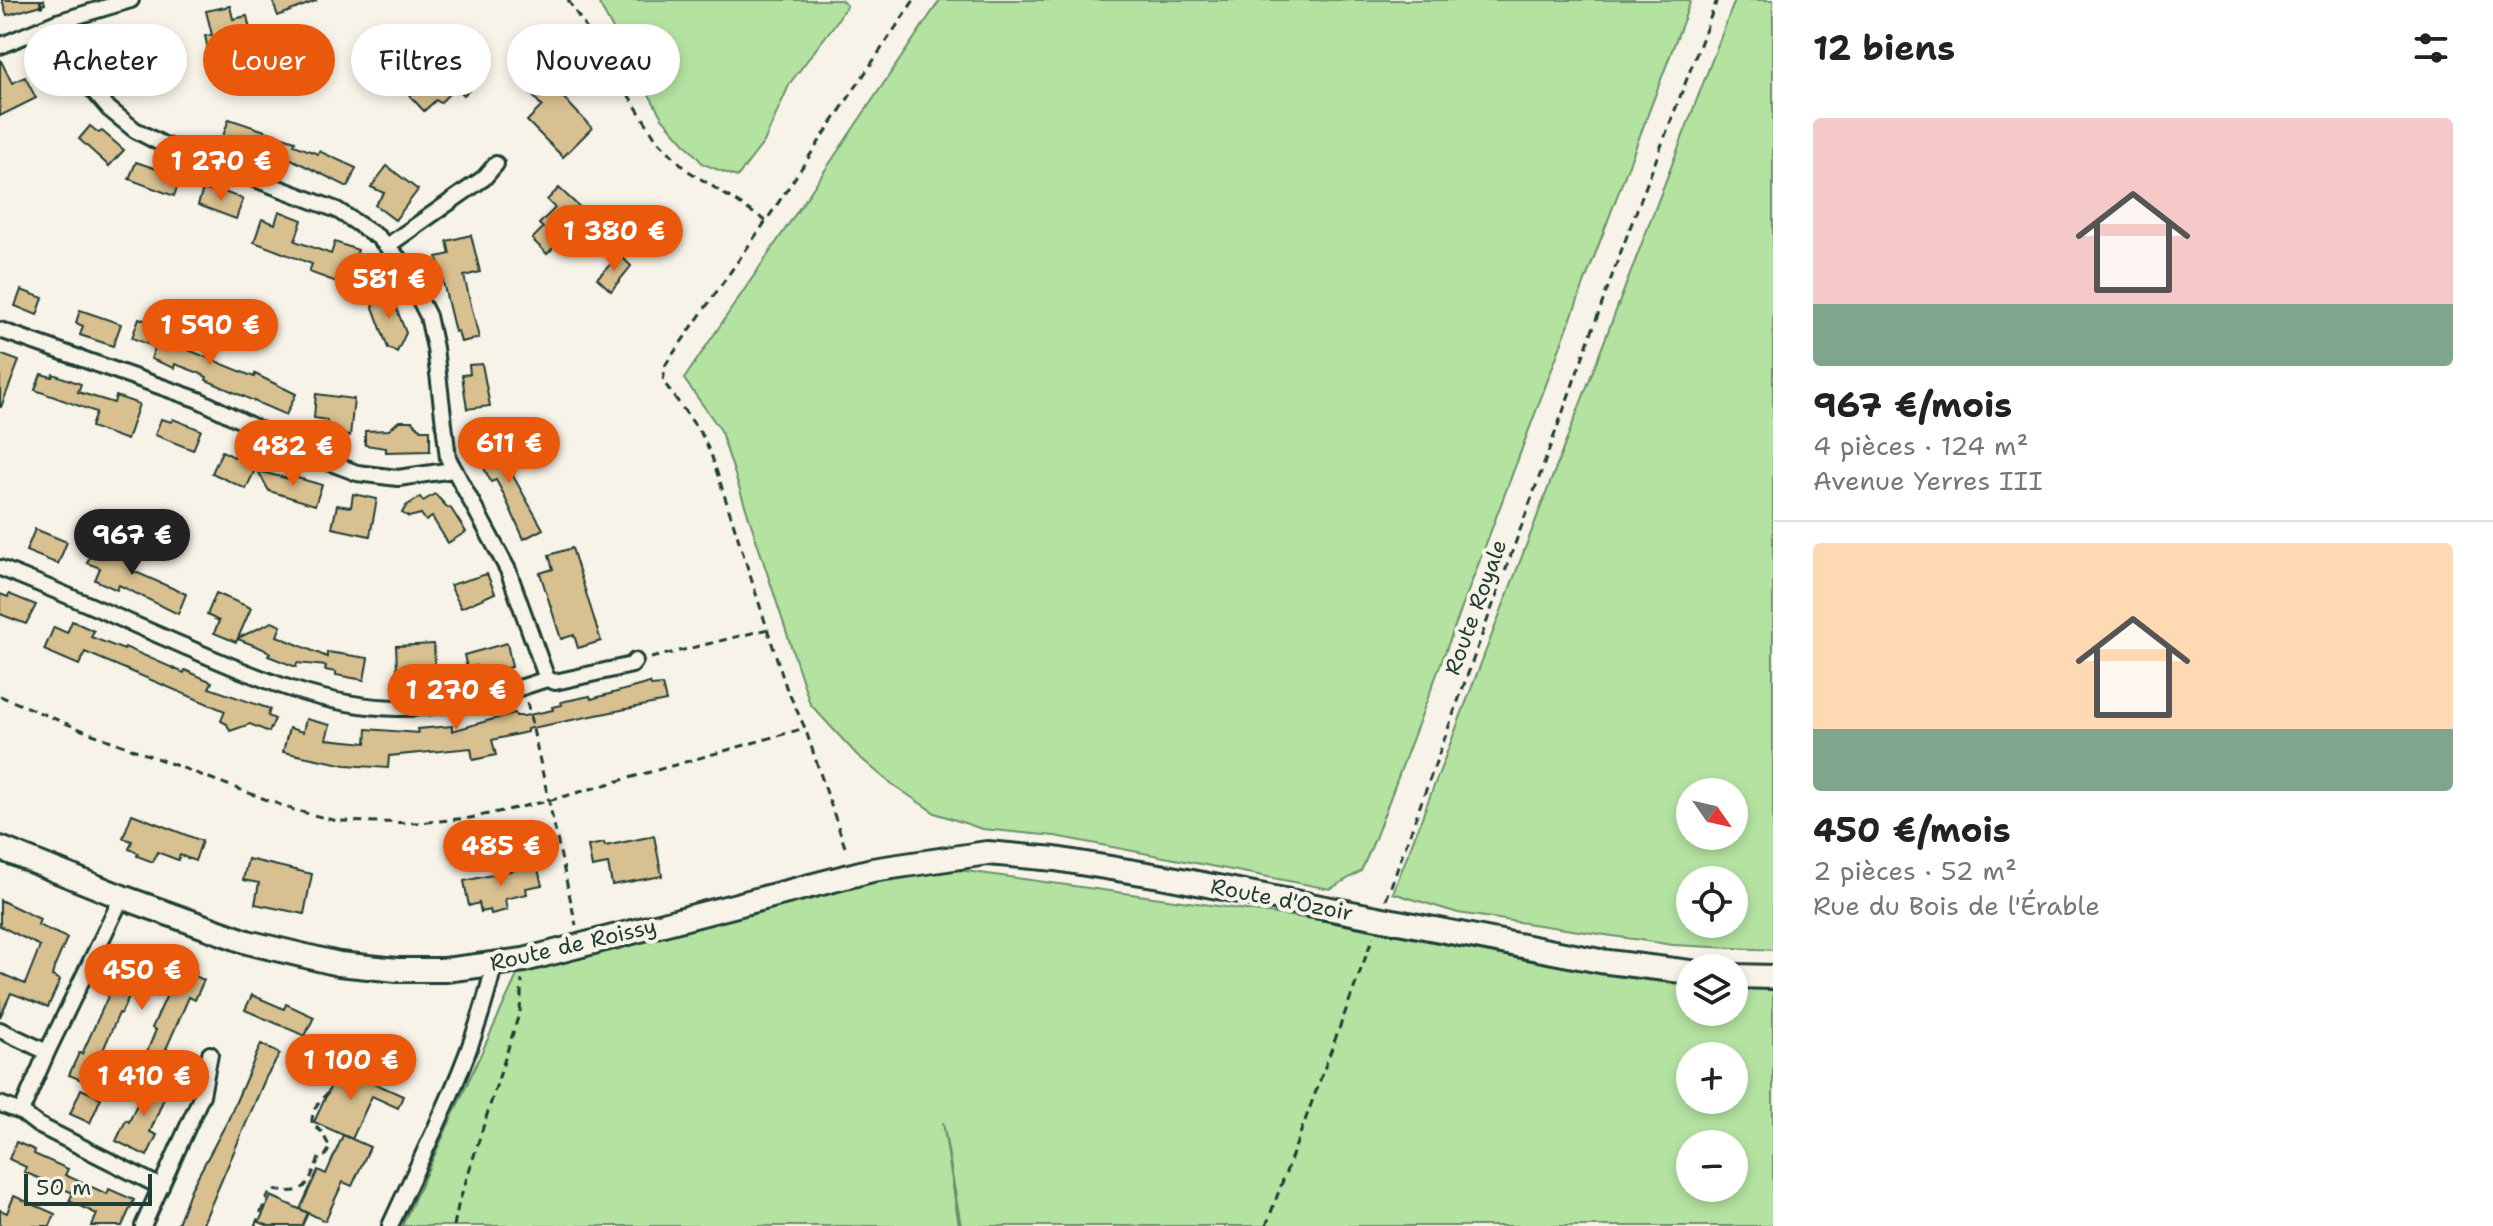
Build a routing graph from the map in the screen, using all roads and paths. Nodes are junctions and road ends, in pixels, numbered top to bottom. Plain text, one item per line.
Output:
1 (131, 0) edge
2 (568, 0) edge
3 (914, 0) edge
4 (1717, 0) edge
5 (57, 22) junction
6 (0, 46) edge
7 (496, 164) dead end
8 (766, 221) junction
9 (387, 246) junction
10 (0, 330) edge
11 (453, 470) junction
12 (0, 568) edge
13 (768, 629) junction
14 (635, 661) joint
15 (547, 679) junction
16 (524, 687) junction
17 (0, 696) edge
18 (805, 728) junction
19 (548, 801) junction
20 (845, 847) dead end
21 (0, 848) edge
22 (872, 870) joint
23 (122, 897) junction
24 (1380, 918) junction
25 (580, 944) junction
26 (524, 960) junction
27 (494, 965) junction
28 (1676, 970) edge
29 (1748, 976) edge
30 (1773, 977) edge
31 (0, 1030) edge
32 (47, 1052) junction
33 (210, 1054) dead end
34 (333, 1089) dead end
35 (0, 1104) edge
36 (21, 1112) junction
37 (161, 1187) junction
38 (143, 1226) edge
39 (255, 1226) edge
40 (390, 1226) edge
41 (454, 1226) edge
42 (1266, 1226) edge

1 - 5 street
2 - 8 path
3 - 8 path
4 - 24 path, Route Royale
5 - 6 street
5 - 9 street
7 - 9 street
8 - 13 path
9 - 11 street
10 - 11 street
11 - 15 street
12 - 16 street
13 - 14 path
13 - 18 path
14 - 15 street
15 - 16 street
16 - 19 path
17 - 19 path
18 - 19 path
18 - 20 path
19 - 25 path
21 - 23 main road, Route de Roissy
22 - 24 main road, Route d'Ozoir
22 - 25 main road, Route de Roissy
23 - 27 main road, Route de Roissy
23 - 32 street
24 - 28 main road, Route d'Ozoir
24 - 42 path, Route Royale
25 - 26 main road, Route de Roissy
26 - 27 main road, Route de Roissy
26 - 41 path
27 - 40 street
29 - 30 main road
31 - 32 street
32 - 36 street
33 - 37 street
34 - 39 path
35 - 36 street
36 - 37 street
37 - 38 street

